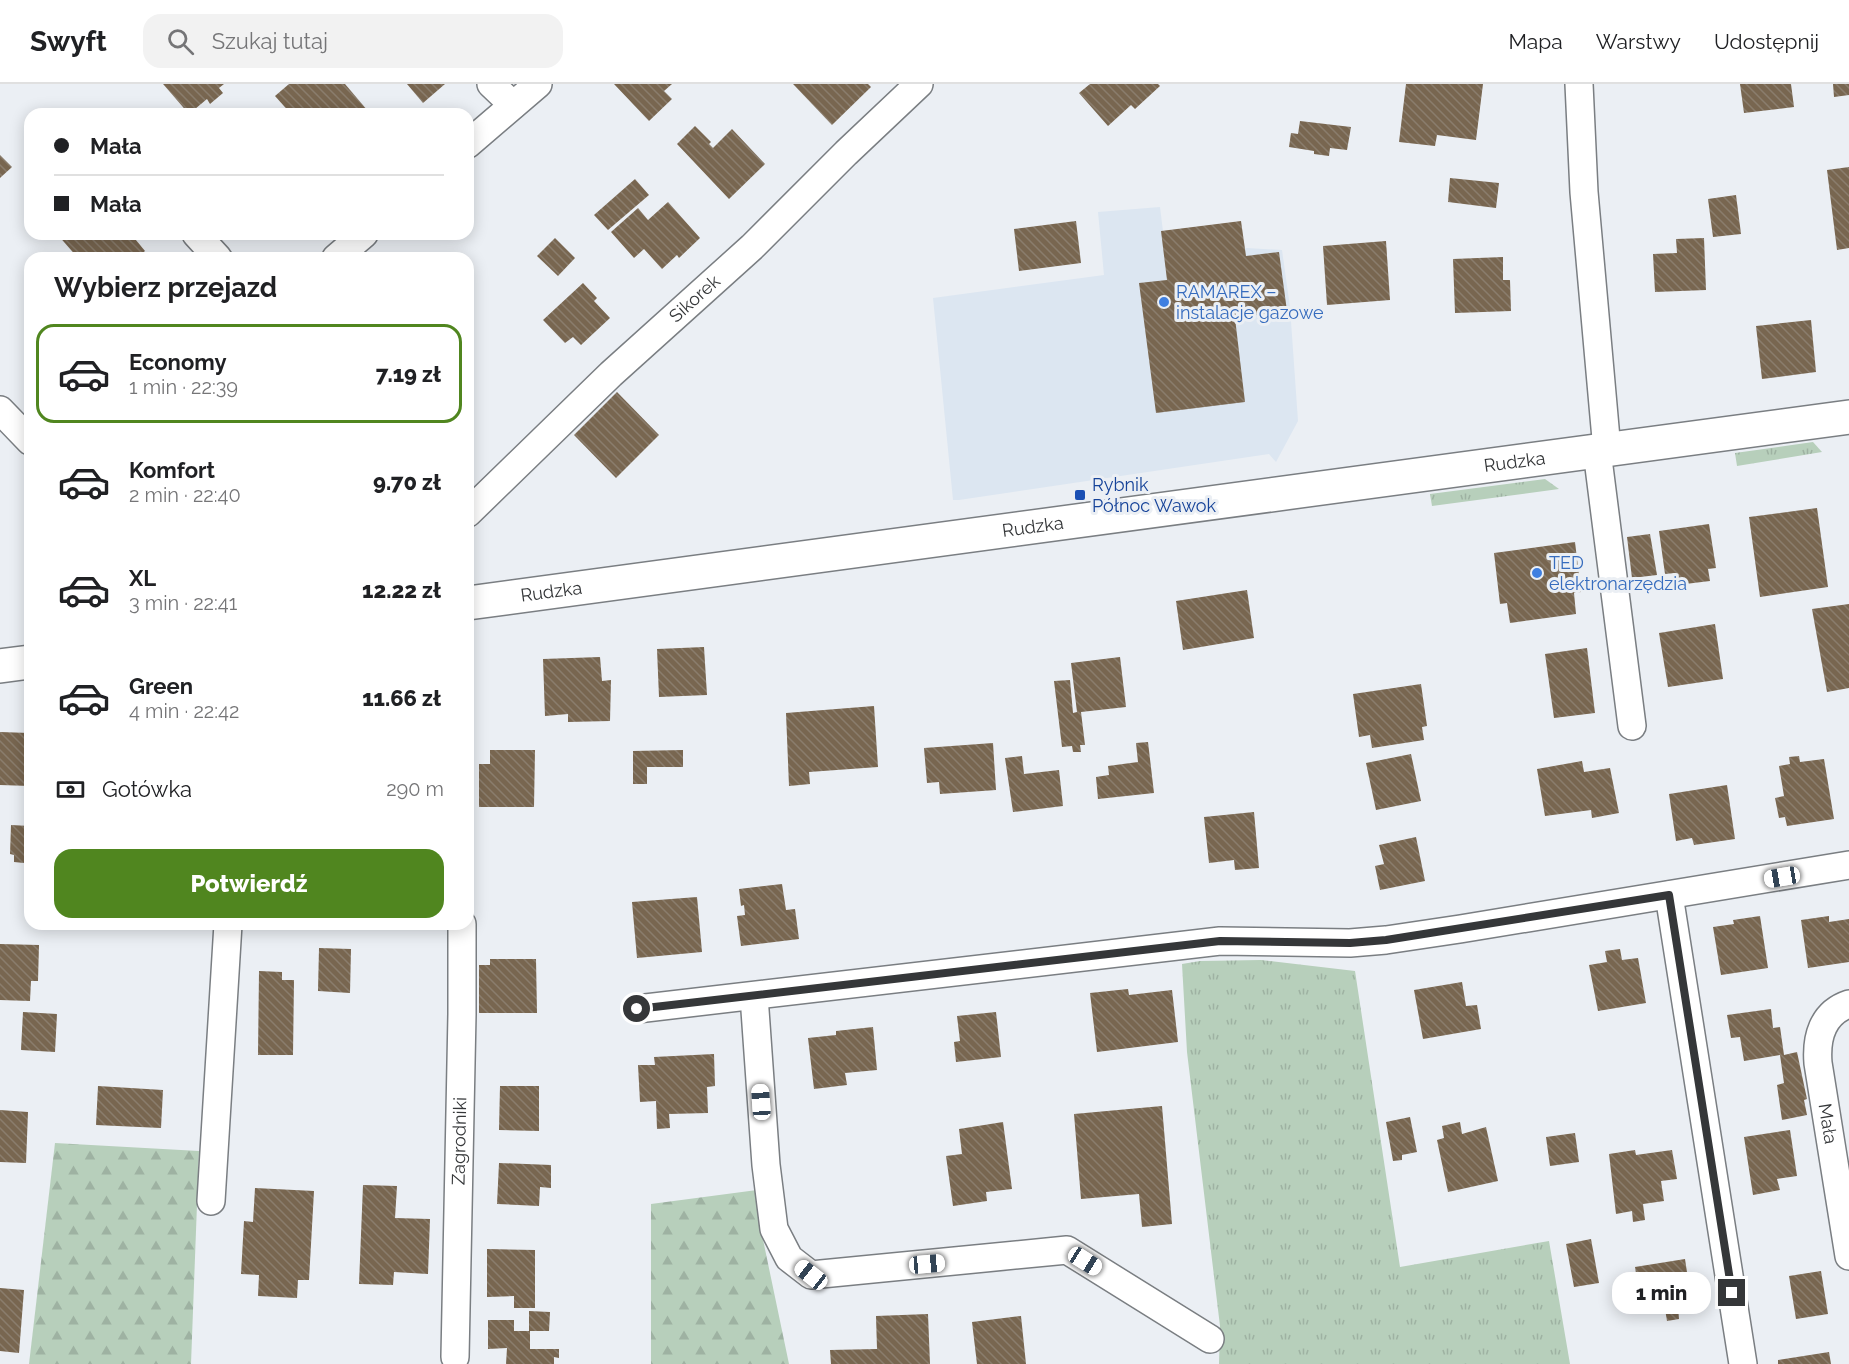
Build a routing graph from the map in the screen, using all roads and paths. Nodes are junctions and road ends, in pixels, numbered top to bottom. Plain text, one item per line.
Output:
1 (491, 84) edge
2 (538, 84) edge
3 (919, 84) edge
4 (1579, 84) edge
5 (513, 105) junction
6 (474, 139) edge
7 (202, 240) edge
8 (357, 240) edge
9 (212, 252) edge
10 (343, 252) edge
11 (0, 410) edge
12 (1849, 417) edge
13 (24, 435) edge
14 (1602, 451) junction
15 (474, 507) edge
16 (474, 602) edge
17 (24, 663) edge
18 (0, 666) edge
19 (1632, 726) dead end
20 (1849, 865) edge
21 (1669, 895) junction
22 (228, 930) edge
23 (462, 930) edge
24 (754, 996) junction
25 (1849, 1005) edge
26 (637, 1009) dead end
27 (211, 1201) dead end
28 (1849, 1256) edge
29 (1210, 1339) dead end
30 (454, 1357) dead end
31 (1743, 1364) edge

1 - 5 street
2 - 5 street
3 - 15 street, Sikorek
4 - 14 street
5 - 6 street
7 - 9 street
8 - 10 street
11 - 13 street
12 - 14 main road, Rudzka
14 - 16 main road, Rudzka
14 - 19 street
17 - 18 main road
20 - 21 street
21 - 24 street
21 - 31 street
22 - 27 street
23 - 30 street, Zagrodniki
24 - 26 street
24 - 29 street
25 - 28 street, Mała

